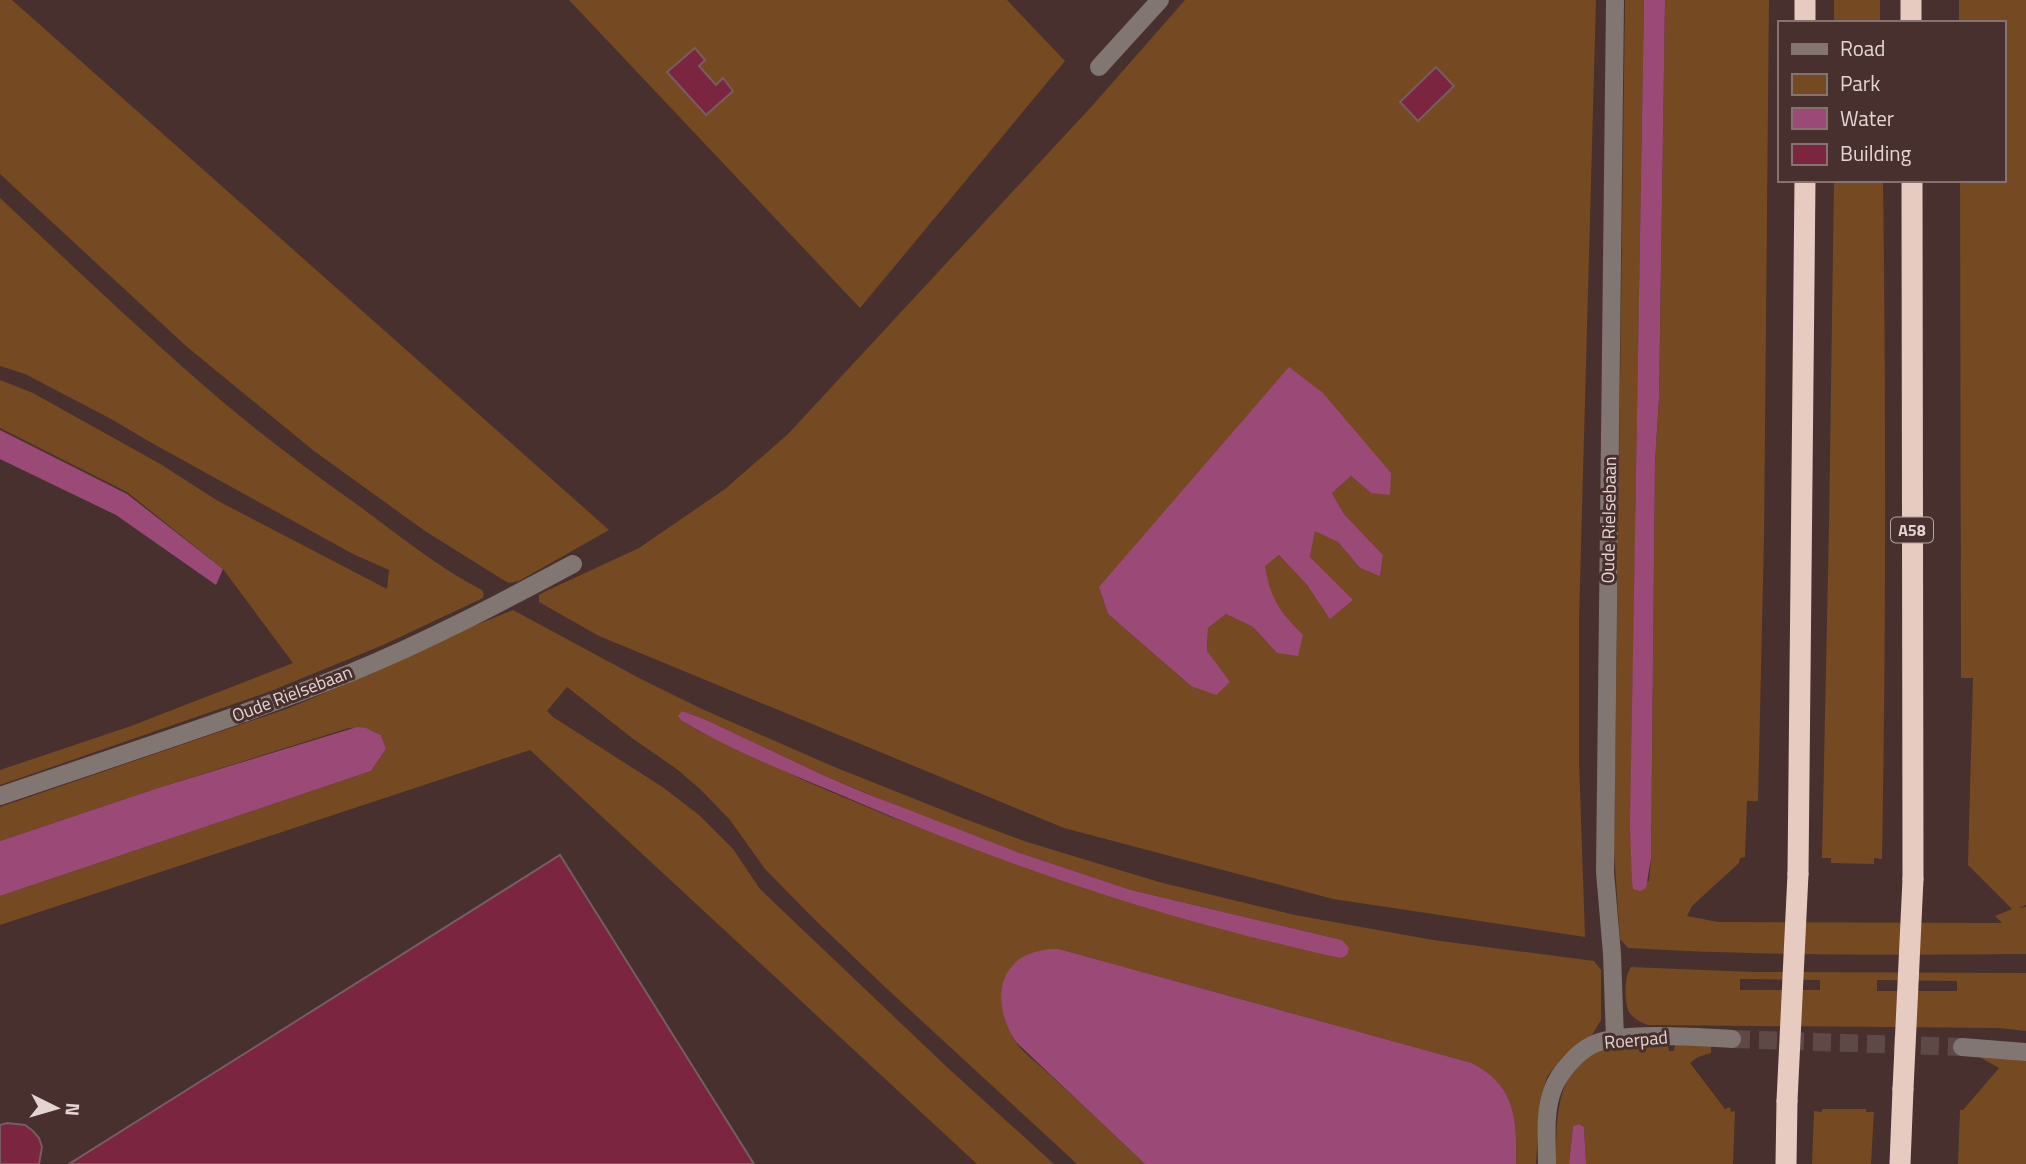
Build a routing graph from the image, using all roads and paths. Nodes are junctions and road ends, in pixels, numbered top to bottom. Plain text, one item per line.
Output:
1 (1160, 0) edge
2 (1615, 0) edge
3 (1805, 0) edge
4 (1910, 0) edge
5 (1805, 21) edge
6 (1911, 21) edge
7 (1099, 67) dead end
8 (1805, 182) edge
9 (1912, 182) edge
10 (573, 564) dead end
11 (0, 796) edge
12 (1615, 1039) junction
13 (1732, 1039) tunnel mouth
14 (1962, 1047) tunnel mouth
15 (2026, 1052) edge
16 (1546, 1164) edge
17 (1786, 1164) edge
18 (1900, 1164) edge

1 - 7 street
2 - 12 street, Oude Rielsebaan
3 - 5 highway
4 - 6 highway
8 - 17 highway, bridge
9 - 18 highway, A58, bridge
10 - 11 street, Oude Rielsebaan
12 - 13 street, Roerpad
12 - 16 street, Roerpad
14 - 15 street

